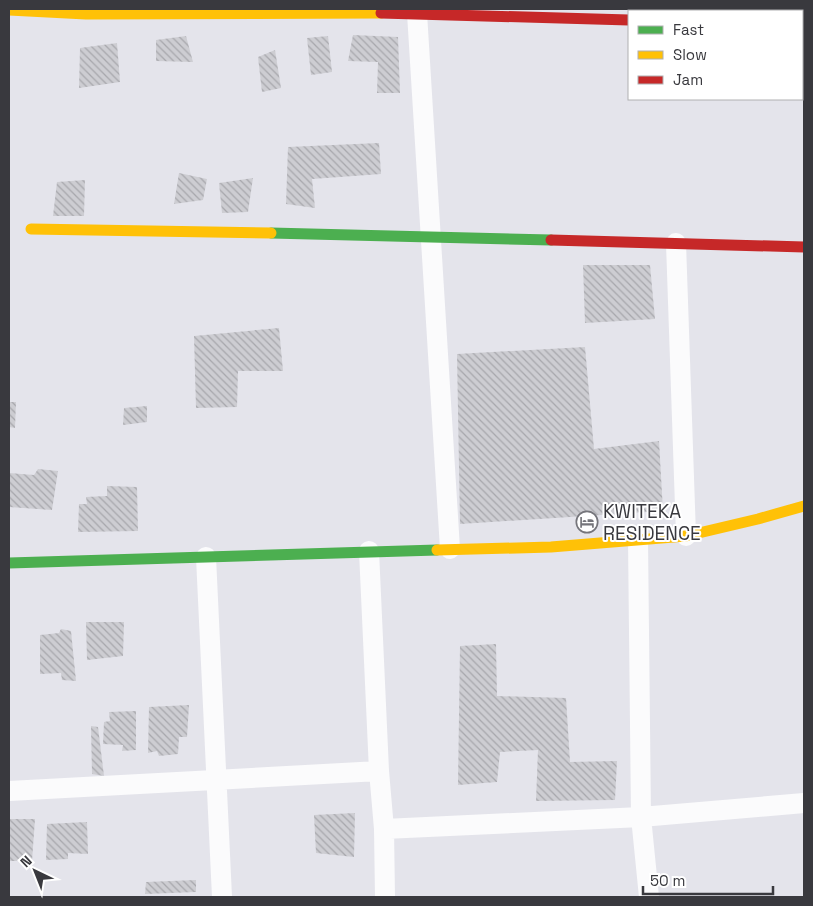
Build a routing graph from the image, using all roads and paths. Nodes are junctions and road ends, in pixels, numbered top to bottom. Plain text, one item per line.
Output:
1 (9, 10) edge
2 (404, 12) edge
3 (628, 20) edge
4 (31, 229) dead end
5 (432, 236) junction
6 (676, 243) junction
7 (804, 247) edge
8 (804, 506) edge
9 (686, 536) junction
10 (638, 539) junction
11 (450, 549) junction
12 (369, 552) junction
13 (206, 557) junction
14 (9, 563) edge
15 (380, 771) junction
16 (218, 780) junction
17 (9, 790) edge
18 (804, 803) edge
19 (641, 817) junction
20 (384, 829) junction
21 (222, 897) edge
22 (385, 897) edge
23 (649, 897) edge

1 - 2 street
2 - 3 street
2 - 5 street
4 - 5 street
5 - 6 street
5 - 11 street
6 - 7 street
6 - 9 street
8 - 9 street
9 - 10 street
10 - 11 street
10 - 19 street
11 - 12 street
12 - 13 street
12 - 15 street
13 - 14 street
13 - 16 street
15 - 16 street
15 - 20 street
16 - 17 street
16 - 21 street
18 - 19 street
19 - 20 street
19 - 23 street
20 - 22 street

